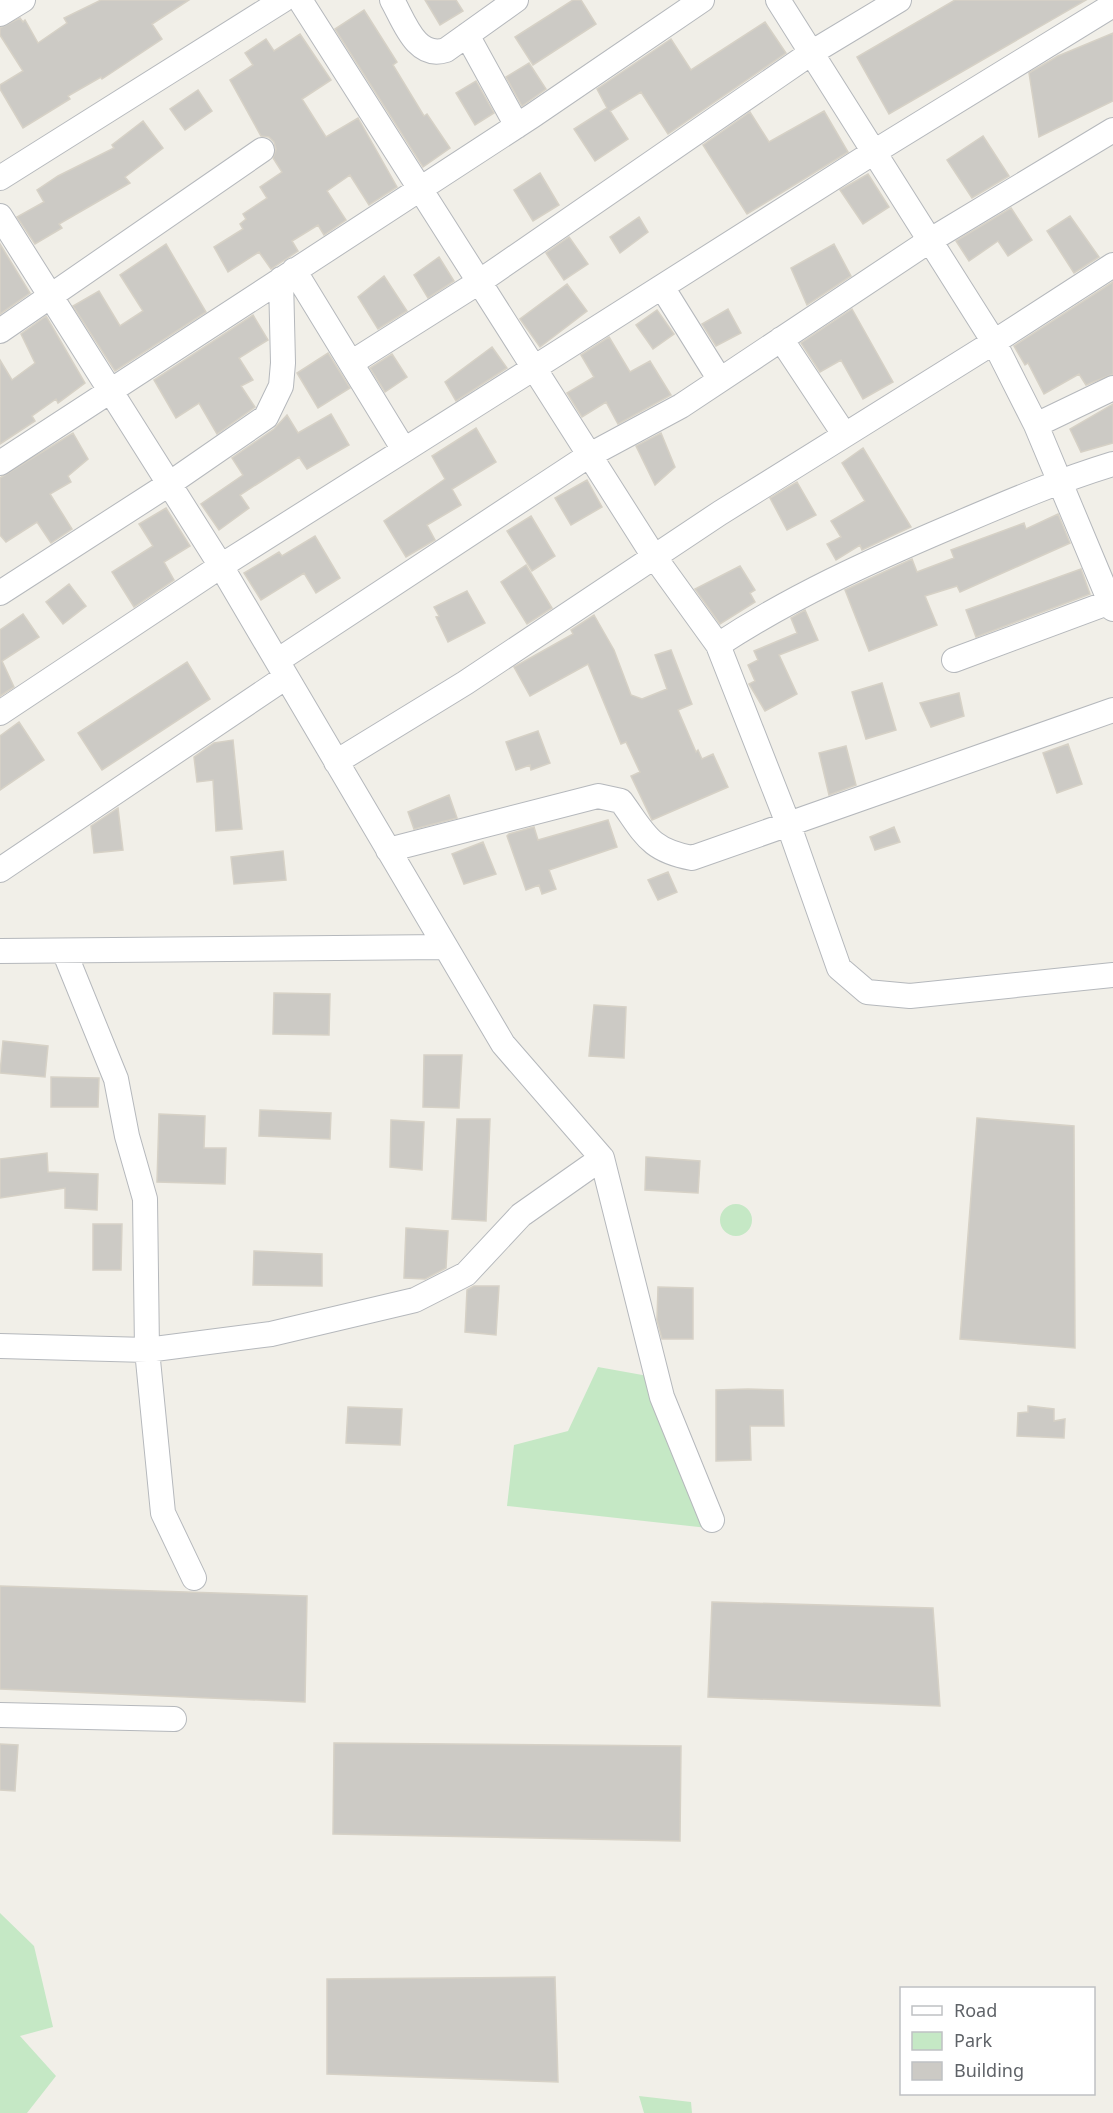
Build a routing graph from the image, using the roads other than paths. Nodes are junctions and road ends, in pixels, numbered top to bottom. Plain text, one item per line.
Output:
1 (22, 0) edge
2 (283, 0) edge
3 (300, 0) edge
4 (392, 0) edge
5 (516, 0) edge
6 (702, 0) edge
7 (778, 0) edge
8 (900, 0) edge
9 (1113, 4) edge
10 (0, 14) edge
11 (467, 35) junction
12 (812, 53) junction
13 (518, 126) junction
14 (1113, 130) edge
15 (262, 150) dead end
16 (873, 152) junction
17 (0, 178) edge
18 (420, 189) junction
19 (0, 216) edge
20 (929, 241) junction
21 (1113, 265) edge
22 (288, 274) junction
23 (479, 282) junction
24 (662, 286) junction
25 (50, 295) junction
26 (0, 331) edge
27 (781, 339) junction
28 (994, 342) junction
29 (351, 363) junction
30 (534, 368) junction
31 (720, 380) junction
32 (1113, 388) edge
33 (111, 391) junction
34 (1036, 425) junction
35 (844, 434) junction
36 (404, 450) junction
37 (588, 456) junction
38 (0, 463) edge
39 (1113, 464) edge
40 (1060, 481) junction
41 (169, 484) junction
42 (653, 555) junction
43 (221, 566) junction
44 (0, 593) edge
45 (1112, 604) edge
46 (718, 645) junction
47 (954, 660) dead end
48 (282, 669) junction
49 (1113, 710) edge
50 (0, 713) edge
51 (336, 762) junction
52 (789, 826) junction
53 (388, 850) junction
54 (0, 870) edge
55 (445, 946) junction
56 (0, 951) edge
57 (64, 951) junction
58 (1113, 975) edge
59 (602, 1158) junction
60 (0, 1346) edge
61 (147, 1350) junction
62 (712, 1520) dead end
63 (194, 1578) dead end
64 (0, 1715) edge
65 (174, 1719) dead end

1 - 10 street
2 - 17 street
3 - 18 street
4 - 11 street
5 - 11 street
6 - 13 street
7 - 12 street
8 - 12 street
9 - 16 street
11 - 13 street
12 - 16 street
12 - 23 street
13 - 18 street
14 - 20 street
15 - 25 street
16 - 20 street
16 - 24 street
18 - 22 street
18 - 23 street
19 - 25 street
20 - 27 street
20 - 28 street
21 - 28 street
22 - 29 street
22 - 33 street
22 - 41 street
23 - 29 street
23 - 30 street
24 - 30 street
24 - 31 street
25 - 26 street
25 - 33 street
27 - 31 street
27 - 35 street
28 - 34 street
28 - 35 street
29 - 36 street
30 - 36 street
30 - 37 street
31 - 37 street
32 - 34 street
33 - 38 street
33 - 41 street
34 - 40 street
35 - 42 street
36 - 43 street
37 - 42 street
37 - 48 street
39 - 40 street
40 - 45 street
40 - 46 street
41 - 43 street
41 - 44 street
42 - 46 street
42 - 51 street
43 - 48 street
43 - 50 street
45 - 47 street
46 - 52 street
48 - 51 street
48 - 54 street
49 - 52 street
51 - 53 street
52 - 53 street
52 - 58 street
53 - 55 street
55 - 57 street
55 - 59 street
56 - 57 street
57 - 61 street
59 - 61 street
59 - 62 street
60 - 61 street
61 - 63 street
64 - 65 street

